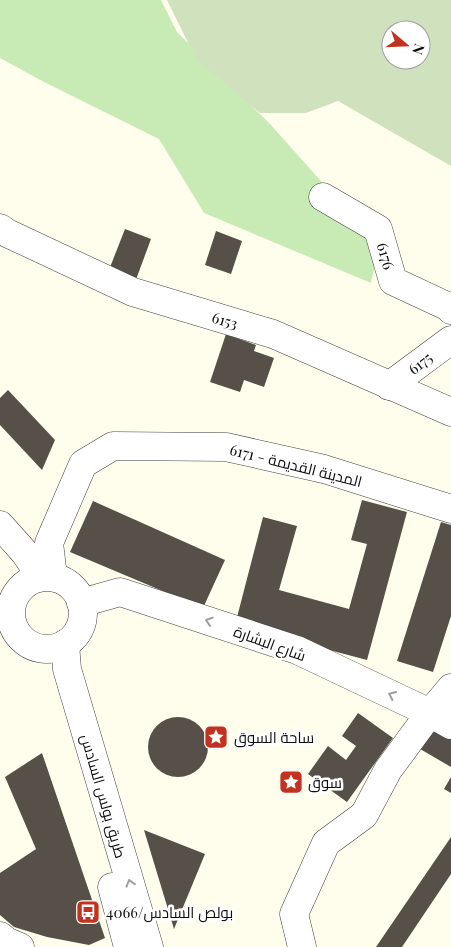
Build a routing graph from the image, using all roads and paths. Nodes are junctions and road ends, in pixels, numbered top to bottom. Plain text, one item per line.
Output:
1 (323, 197) dead end
2 (0, 228) edge
3 (451, 310) edge
4 (451, 340) edge
5 (389, 386) junction
6 (451, 412) edge
7 (451, 509) edge
8 (0, 525) edge
9 (0, 543) edge
10 (38, 580) junction
11 (81, 603) junction
12 (5, 618) edge
13 (35, 643) edge
14 (451, 688) edge
15 (440, 719) edge
16 (0, 936) edge
17 (20, 947) edge
18 (128, 947) edge
19 (149, 947) edge
20 (302, 947) edge

1 - 3 street, 6176
2 - 5 street, 6153
4 - 5 street, 6175
5 - 6 street, 6153
7 - 10 street, المدينة القديمة - 6171
8 - 10 street
9 - 10 street
10 - 11 street
10 - 12 street
11 - 13 street
15 -> 11 street, شارع البشارة
12 - 13 street
13 - 18 street, طريق بولس السادس
19 -> 13 street, طريق بولس السادس
14 - 15 street
15 - 20 street
16 - 17 street

